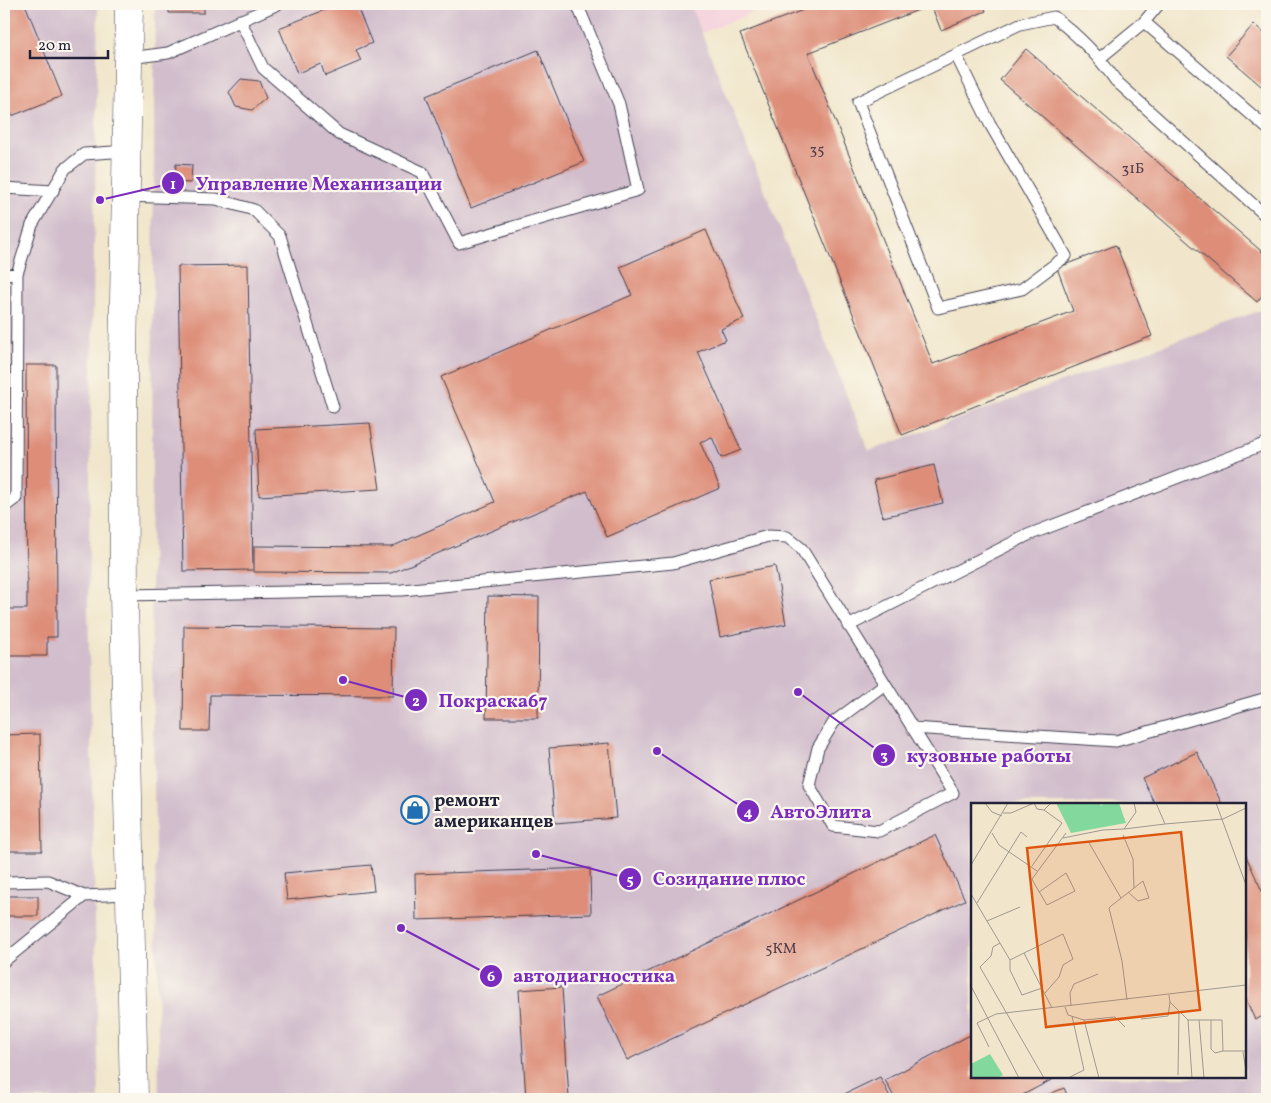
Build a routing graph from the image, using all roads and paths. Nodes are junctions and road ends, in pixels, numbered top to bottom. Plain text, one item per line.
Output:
1 (129, 4) edge
2 (276, 4) edge
3 (577, 4) edge
4 (1159, 4) edge
5 (240, 20) junction
6 (1144, 22) junction
7 (956, 55) junction
8 (129, 58) junction
9 (1100, 58) junction
10 (1267, 128) edge
11 (127, 151) junction
12 (4, 188) edge
13 (53, 191) junction
14 (125, 196) junction
15 (1267, 217) edge
16 (17, 274) junction
17 (4, 275) edge
18 (333, 407) dead end
19 (1267, 443) edge
20 (4, 507) edge
21 (124, 595) junction
22 (848, 626) junction
23 (885, 684) junction
24 (1267, 698) edge
25 (912, 728) junction
26 (4, 882) edge
27 (129, 894) junction
28 (84, 896) junction
29 (6, 957) edge
30 (134, 1099) edge

1 - 8 street
2 - 5 lane
3 - 5 lane
4 - 6 lane
5 - 8 lane
6 - 9 lane
6 - 10 lane
7 - 7 lane
7 - 9 lane
8 - 11 street
9 - 15 lane
11 - 13 lane
11 - 14 street
12 - 13 lane
13 - 16 lane
14 - 18 lane
14 - 21 street
16 - 17 lane
16 - 20 lane
19 - 22 lane
21 - 22 lane
21 - 27 street
22 - 23 lane
23 - 25 lane
23 - 25 lane
24 - 25 lane
26 - 28 lane
27 - 28 lane
27 - 30 street
28 - 29 lane

